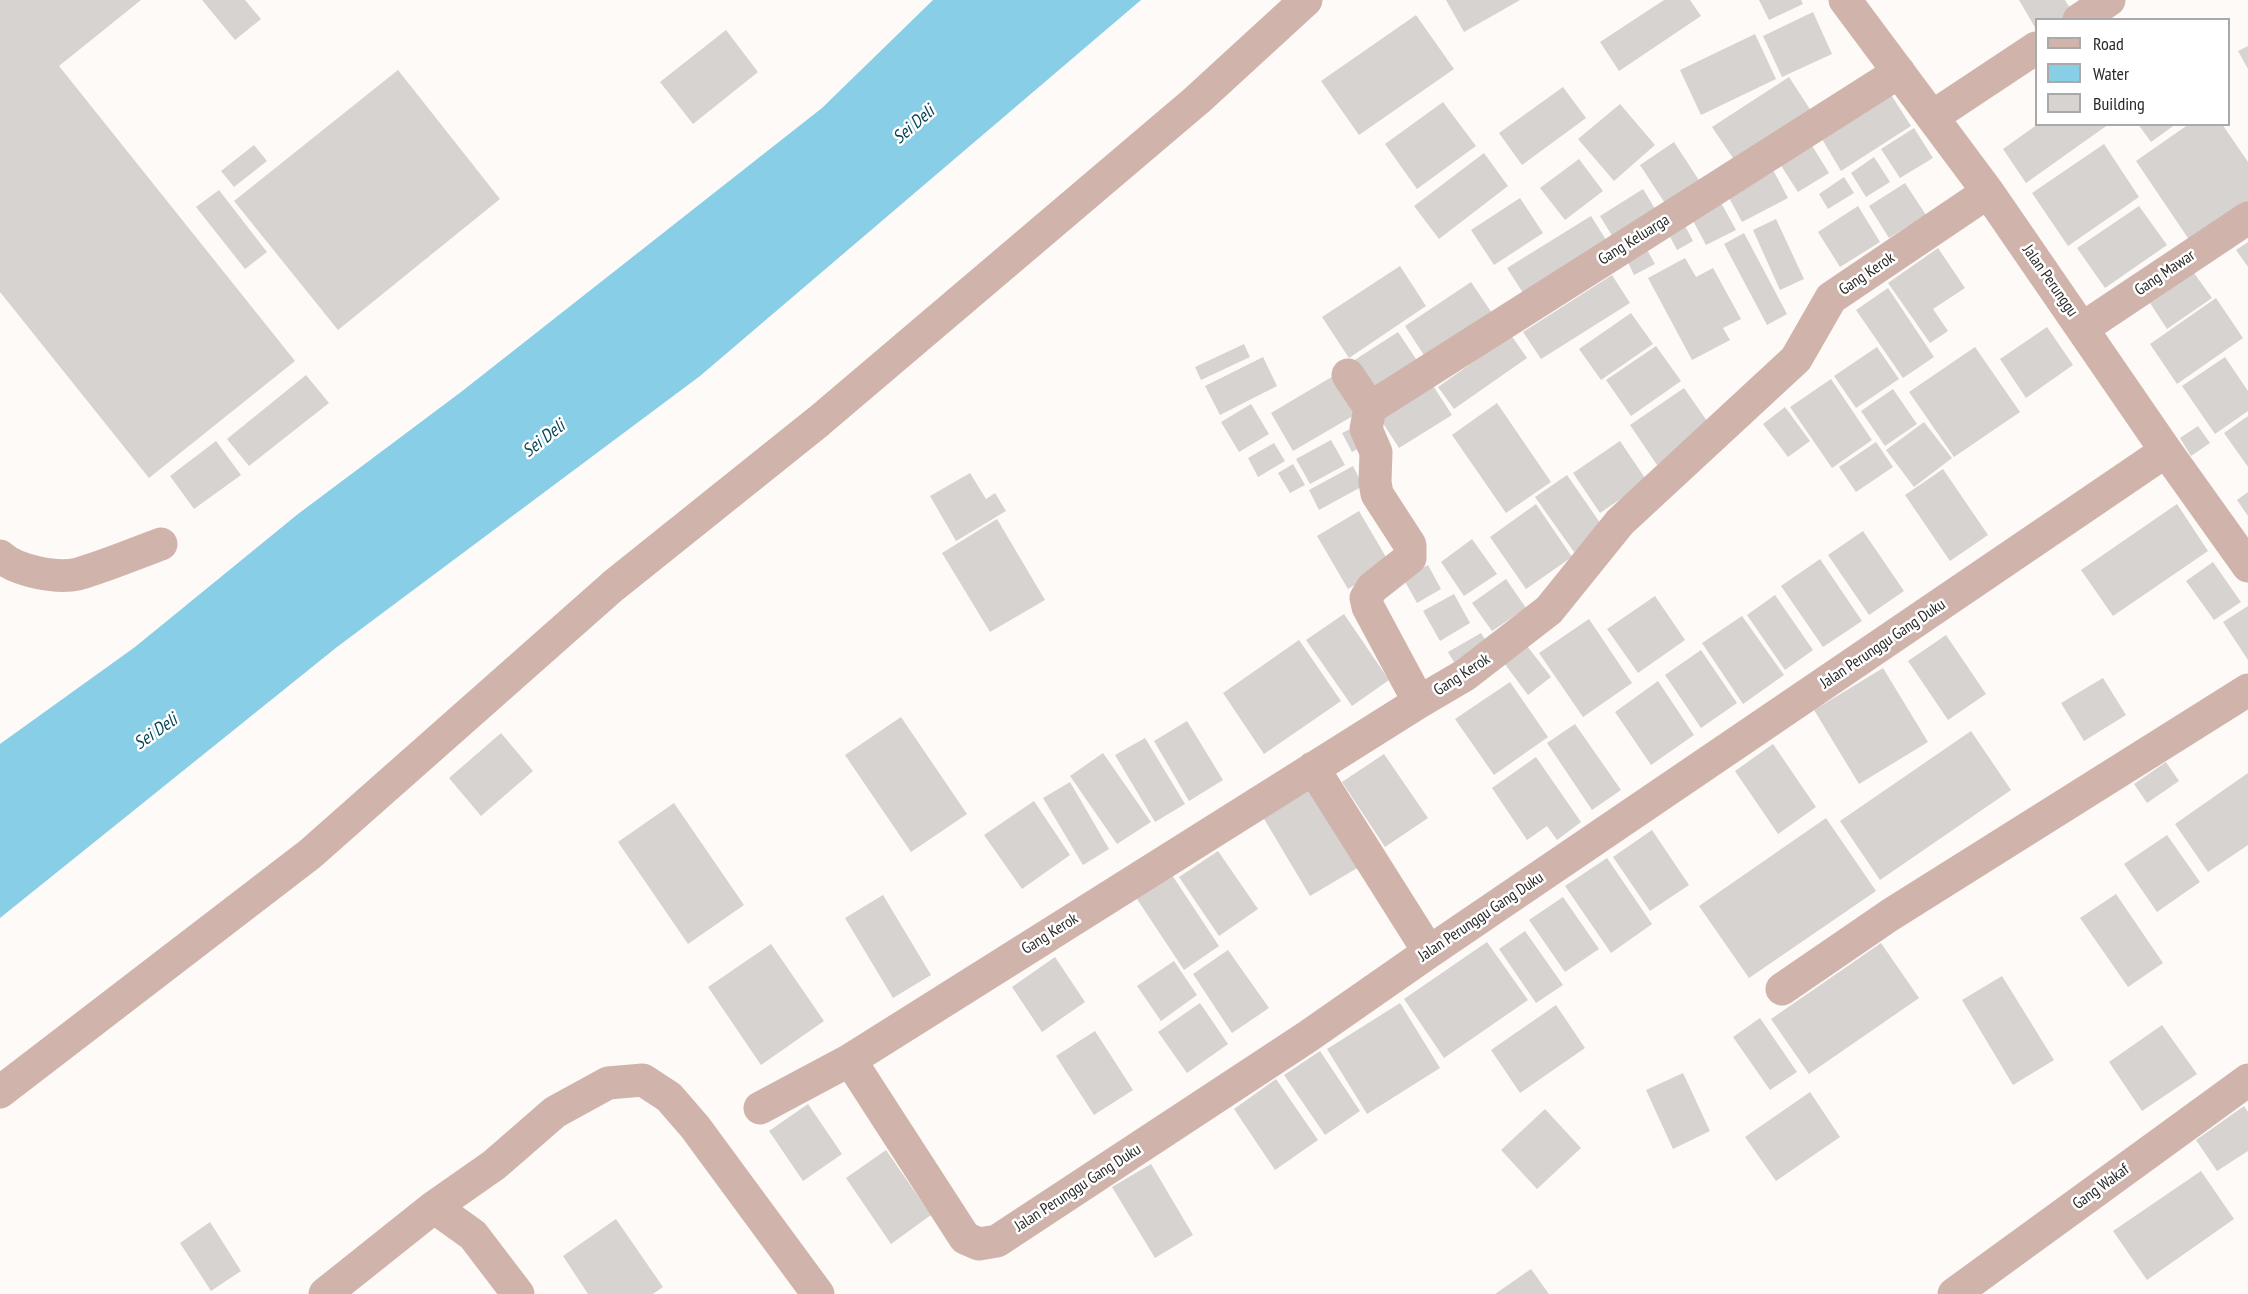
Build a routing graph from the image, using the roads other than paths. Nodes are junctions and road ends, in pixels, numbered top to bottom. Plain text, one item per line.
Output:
1 (1306, 0) edge
2 (1845, 0) edge
3 (2109, 0) edge
4 (2082, 18) edge
5 (2035, 49) edge
6 (1899, 72) junction
7 (1932, 117) junction
8 (1988, 192) junction
9 (2248, 218) edge
10 (2083, 328) junction
11 (1348, 375) dead end
12 (1370, 408) junction
13 (2166, 451) junction
14 (161, 544) dead end
15 (0, 556) edge
16 (2248, 566) edge
17 (2248, 690) edge
18 (1419, 702) junction
19 (1313, 768) junction
20 (1429, 952) junction
21 (1782, 988) dead end
22 (850, 1060) junction
23 (2248, 1080) edge
24 (0, 1092) edge
25 (760, 1108) dead end
26 (434, 1207) junction
27 (324, 1294) edge
28 (518, 1294) edge
29 (818, 1294) edge
30 (1954, 1294) edge

1 - 24 street
2 - 6 street, Jalan Perunggu
3 - 4 street
5 - 7 street
6 - 7 street, Jalan Perunggu
6 - 12 street, Gang Keluarga
7 - 8 street, Jalan Perunggu
8 - 10 street, Jalan Perunggu
8 - 18 street, Gang Kerok
9 - 10 street, Gang Mawar
10 - 13 street, Jalan Perunggu
11 - 12 street
12 - 18 street
13 - 16 street, Jalan Perunggu
13 - 20 street, Jalan Perunggu Gang Duku
14 - 15 street
17 - 21 street
18 - 19 street, Gang Kerok
19 - 20 street
19 - 22 street, Gang Kerok
20 - 22 street, Jalan Perunggu Gang Duku
22 - 25 street, Gang Kerok
23 - 30 street, Gang Wakaf
26 - 27 street
26 - 28 street
26 - 29 street

